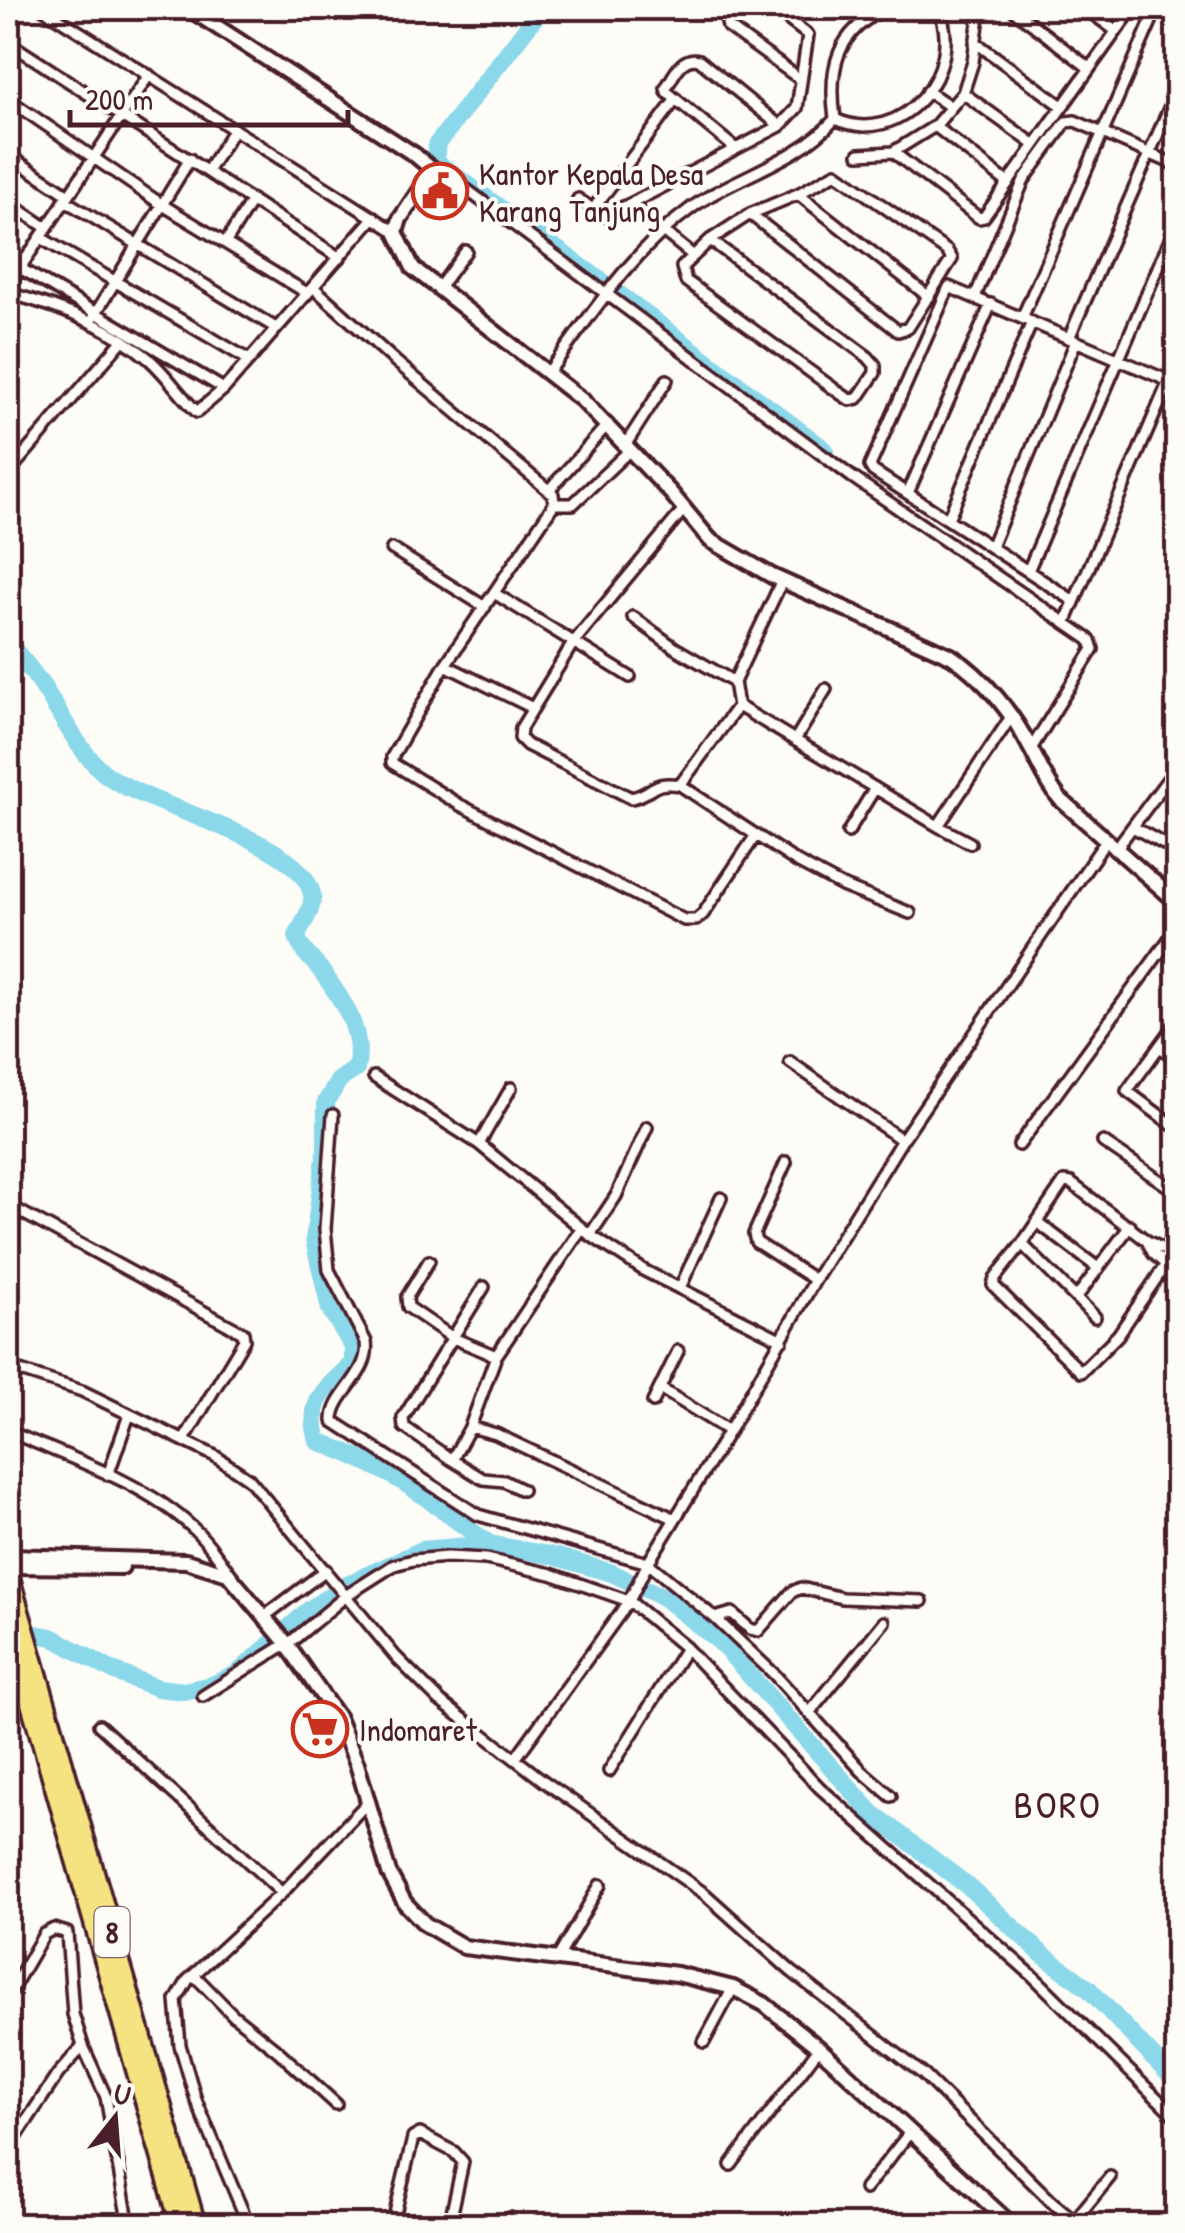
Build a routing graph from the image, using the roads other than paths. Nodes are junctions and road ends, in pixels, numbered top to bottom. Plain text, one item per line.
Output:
1 (42, 8) edge
2 (188, 8) edge
3 (734, 8) edge
4 (773, 8) edge
5 (886, 8) edge
6 (938, 8) edge
7 (980, 8) edge
8 (1010, 8) edge
9 (1085, 8) edge
10 (1133, 8) edge
11 (1157, 8) edge
12 (1116, 31) junction
13 (8, 42) edge
14 (975, 42) junction
15 (1090, 68) junction
16 (149, 75) junction
17 (800, 80) junction
18 (1178, 88) edge
19 (926, 91) junction
20 (963, 93) junction
21 (8, 99) edge
22 (676, 99) junction
23 (952, 106) junction
24 (1062, 106) junction
25 (120, 118) junction
26 (835, 119) junction
27 (780, 126) junction
28 (935, 126) junction
29 (234, 129) junction
30 (1101, 132) junction
31 (1034, 145) junction
32 (736, 149) junction
33 (893, 152) junction
34 (1149, 153) junction
35 (859, 154) dead end
36 (8, 155) edge
37 (94, 156) junction
38 (190, 160) junction
39 (1178, 166) edge
40 (208, 170) junction
41 (432, 170) junction
42 (1008, 183) junction
43 (798, 194) junction
44 (66, 197) junction
45 (578, 199) dead end
46 (252, 200) junction
47 (8, 202) edge
48 (161, 204) junction
49 (630, 204) junction
50 (597, 212) junction
51 (750, 214) junction
52 (374, 217) junction
53 (1178, 221) edge
54 (666, 230) junction
55 (396, 232) junction
56 (44, 233) junction
57 (710, 240) junction
58 (137, 242) junction
59 (226, 242) junction
60 (8, 251) edge
61 (466, 251) dead end
62 (692, 254) junction
63 (340, 258) junction
64 (22, 265) junction
65 (114, 278) junction
66 (8, 289) edge
67 (438, 289) junction
68 (310, 290) junction
69 (606, 294) junction
70 (929, 297) junction
71 (975, 297) junction
72 (992, 304) junction
73 (94, 318) junction
74 (1027, 320) junction
75 (276, 328) junction
76 (1072, 340) junction
77 (122, 341) junction
78 (1119, 359) junction
79 (250, 360) junction
80 (1178, 360) edge
81 (548, 373) junction
82 (667, 380) dead end
83 (1168, 381) junction
84 (224, 389) junction
85 (608, 424) junction
86 (628, 447) junction
87 (8, 473) edge
88 (549, 490) junction
89 (908, 493) junction
90 (554, 504) junction
91 (684, 509) junction
92 (948, 519) junction
93 (991, 547) junction
94 (392, 549) dead end
95 (1028, 571) junction
96 (782, 580) junction
97 (494, 593) junction
98 (485, 607) junction
99 (1070, 612) junction
100 (633, 618) dead end
101 (573, 642) junction
102 (446, 664) junction
103 (630, 677) dead end
104 (734, 682) junction
105 (826, 689) dead end
106 (738, 706) junction
107 (533, 708) junction
108 (1011, 718) junction
109 (795, 740) junction
110 (1031, 750) junction
111 (1178, 774) edge
112 (680, 785) junction
113 (875, 788) junction
114 (938, 826) junction
115 (1133, 828) junction
116 (848, 832) dead end
117 (756, 835) junction
118 (970, 842) dead end
119 (1110, 846) junction
120 (1178, 852) edge
121 (1178, 902) edge
122 (910, 912) dead end
123 (1178, 927) edge
124 (1178, 1022) edge
125 (1160, 1047) junction
126 (1178, 1060) edge
127 (790, 1062) dead end
128 (374, 1077) dead end
129 (511, 1088) dead end
130 (333, 1114) dead end
131 (647, 1127) dead end
132 (1178, 1129) edge
133 (902, 1140) junction
134 (1102, 1142) dead end
135 (479, 1144) junction
136 (1020, 1146) dead end
137 (786, 1162) dead end
138 (1178, 1194) edge
139 (721, 1198) dead end
140 (8, 1205) edge
141 (1037, 1222) junction
142 (1130, 1226) junction
143 (586, 1232) junction
144 (1148, 1241) junction
145 (1022, 1244) junction
146 (1175, 1251) edge
147 (429, 1261) dead end
148 (1166, 1265) junction
149 (1098, 1268) junction
150 (816, 1280) junction
151 (484, 1288) dead end
152 (680, 1288) junction
153 (1076, 1298) junction
154 (1095, 1318) dead end
155 (453, 1338) junction
156 (782, 1340) junction
157 (678, 1350) dead end
158 (496, 1356) junction
159 (8, 1367) edge
160 (661, 1389) junction
161 (652, 1402) dead end
162 (128, 1418) junction
163 (470, 1427) junction
164 (730, 1431) junction
165 (8, 1432) edge
166 (184, 1440) junction
167 (452, 1460) junction
168 (1178, 1463) edge
169 (108, 1475) junction
170 (522, 1490) dead end
171 (1178, 1491) edge
172 (675, 1519) junction
173 (8, 1556) edge
174 (160, 1564) junction
175 (646, 1566) junction
176 (8, 1570) edge
177 (328, 1572) junction
178 (235, 1580) junction
179 (346, 1594) junction
180 (630, 1598) junction
181 (922, 1601) dead end
182 (265, 1616) junction
183 (715, 1618) junction
184 (884, 1622) dead end
185 (15, 1634) edge
186 (285, 1642) junction
187 (686, 1648) junction
188 (203, 1696) dead end
189 (810, 1712) junction
190 (99, 1725) dead end
191 (514, 1759) junction
192 (609, 1770) dead end
193 (890, 1796) dead end
194 (367, 1803) junction
195 (600, 1886) dead end
196 (282, 1893) junction
197 (556, 1961) junction
198 (194, 1975) junction
199 (733, 1988) junction
200 (8, 1996) edge
201 (704, 2042) dead end
202 (83, 2046) junction
203 (819, 2048) junction
204 (336, 2104) dead end
205 (1178, 2119) edge
206 (911, 2131) junction
207 (8, 2149) edge
208 (732, 2165) dead end
209 (1110, 2177) dead end
210 (866, 2189) dead end
211 (1078, 2223) edge
212 (129, 2226) edge
213 (181, 2226) edge
214 (196, 2226) edge
215 (248, 2226) edge
216 (392, 2226) edge
217 (449, 2226) edge
218 (1014, 2226) edge

1 - 16 street
2 - 41 street
3 - 17 street
4 - 17 street
5 - 26 street
6 - 19 street
7 - 14 street
8 - 15 street
9 - 12 street
10 - 12 street
11 - 30 street
12 - 15 street
13 - 25 street
14 - 20 street
14 - 24 street
15 - 24 street
16 - 25 street
16 - 29 street
17 - 27 street
18 - 34 street
19 - 23 street
19 - 26 street
20 - 23 street
20 - 31 street
21 - 37 street
22 - 27 street
22 - 32 street
22 - 50 street
23 - 28 street
24 - 31 street
25 - 37 street
25 - 38 street
26 - 54 street
27 - 32 street
28 - 33 street
28 - 42 street
29 - 40 street
29 - 52 street
30 - 34 street
30 - 71 street
30 - 74 street
31 - 42 street
32 - 49 street
33 - 35 street
33 - 42 street
34 - 39 street
34 - 76 street
36 - 44 street
37 - 44 street
37 - 48 street
38 - 40 street
38 - 48 street
40 - 46 street
41 - 55 street
41 - 69 street
43 - 51 street
43 - 70 street
43 - 70 street
44 - 56 street
44 - 58 street
45 - 50 street
46 - 59 street
46 - 63 street
47 - 56 street
48 - 58 street
48 - 59 street
49 - 50 street
49 - 54 street
51 - 57 street
51 - 70 street
52 - 55 street
52 - 63 street
53 - 78 street
54 - 62 street
54 - 69 street
55 - 67 street
56 - 64 street
56 - 65 street
57 - 62 street
57 - 62 street
58 - 65 street
58 - 75 street
59 - 68 street
60 - 64 street
61 - 67 street
63 - 68 street
64 - 66 street
64 - 73 street
65 - 73 street
65 - 79 street
66 - 73 street
67 - 81 street
68 - 75 street
68 - 88 street
69 - 81 street
69 - 99 street
71 - 72 street
71 - 89 street
72 - 74 street
72 - 89 street
73 - 77 street
73 - 84 street
74 - 76 street
74 - 92 street
75 - 79 street
76 - 78 street
76 - 93 street
77 - 84 street
77 - 87 street
78 - 83 street
78 - 95 street
79 - 84 street
80 - 83 street
81 - 85 street
82 - 86 street
83 - 99 street
85 - 86 street
85 - 88 street
86 - 90 street
86 - 91 street
88 - 90 street
89 - 92 street
90 - 97 street
91 - 96 street
91 - 101 street
92 - 93 street
93 - 95 street
94 - 98 street
95 - 99 street
96 - 104 street
96 - 108 street
97 - 98 street
97 - 101 street
98 - 102 street
99 - 110 street
100 - 104 street
101 - 103 street
101 - 107 street
102 - 107 street
102 - 117 street
104 - 106 street
105 - 109 street
106 - 109 street
106 - 112 street
107 - 112 street
108 - 110 street
108 - 114 street
109 - 113 street
110 - 119 street
111 - 115 street
112 - 117 street
113 - 114 street
113 - 116 street
114 - 118 street
115 - 119 street
115 - 120 street
117 - 122 street
119 - 121 street
119 - 133 street
123 - 136 street
124 - 125 street
125 - 126 street
125 - 132 street
127 - 133 street
128 - 135 street
129 - 135 street
130 - 175 street
131 - 143 street
133 - 150 street
134 - 138 street
135 - 143 street
137 - 150 street
139 - 152 street
140 - 166 street
141 - 142 street
141 - 145 street
141 - 149 street
142 - 144 street
142 - 149 street
143 - 152 street
143 - 158 street
144 - 146 street
144 - 148 street
145 - 148 street
145 - 153 street
146 - 148 street
147 - 155 street
149 - 153 street
150 - 156 street
151 - 155 street
152 - 156 street
153 - 154 street
155 - 158 street
155 - 167 street
156 - 164 street
157 - 160 street
158 - 163 street
159 - 162 street
160 - 161 street
160 - 164 street
162 - 166 street
162 - 169 street
163 - 167 street
163 - 172 street
164 - 172 street
165 - 169 street
166 - 177 street
167 - 170 street
168 - 171 street
169 - 178 street
172 - 175 street
173 - 174 street
174 - 176 street
174 - 178 street
175 - 180 street
175 - 183 street
176 - 185 highway, 8
177 - 179 street
177 - 182 street
178 - 182 street
179 - 180 street
179 - 186 street
179 - 191 street
180 - 187 street
180 - 191 street
181 - 183 street
182 - 186 street
183 - 189 street
184 - 189 street
185 - 213 highway, 8
185 - 214 highway, 8
186 - 188 street
186 - 194 street
187 - 192 street
187 - 205 street
189 - 193 street
190 - 196 street
191 - 211 street
194 - 196 street
194 - 197 street
195 - 197 street
196 - 198 street
197 - 199 street
198 - 204 street
198 - 215 street
199 - 201 street
199 - 203 street
200 - 202 street
202 - 207 street
202 - 212 street
203 - 206 street
203 - 208 street
206 - 210 street
206 - 218 street
209 - 211 street
216 - 217 street

